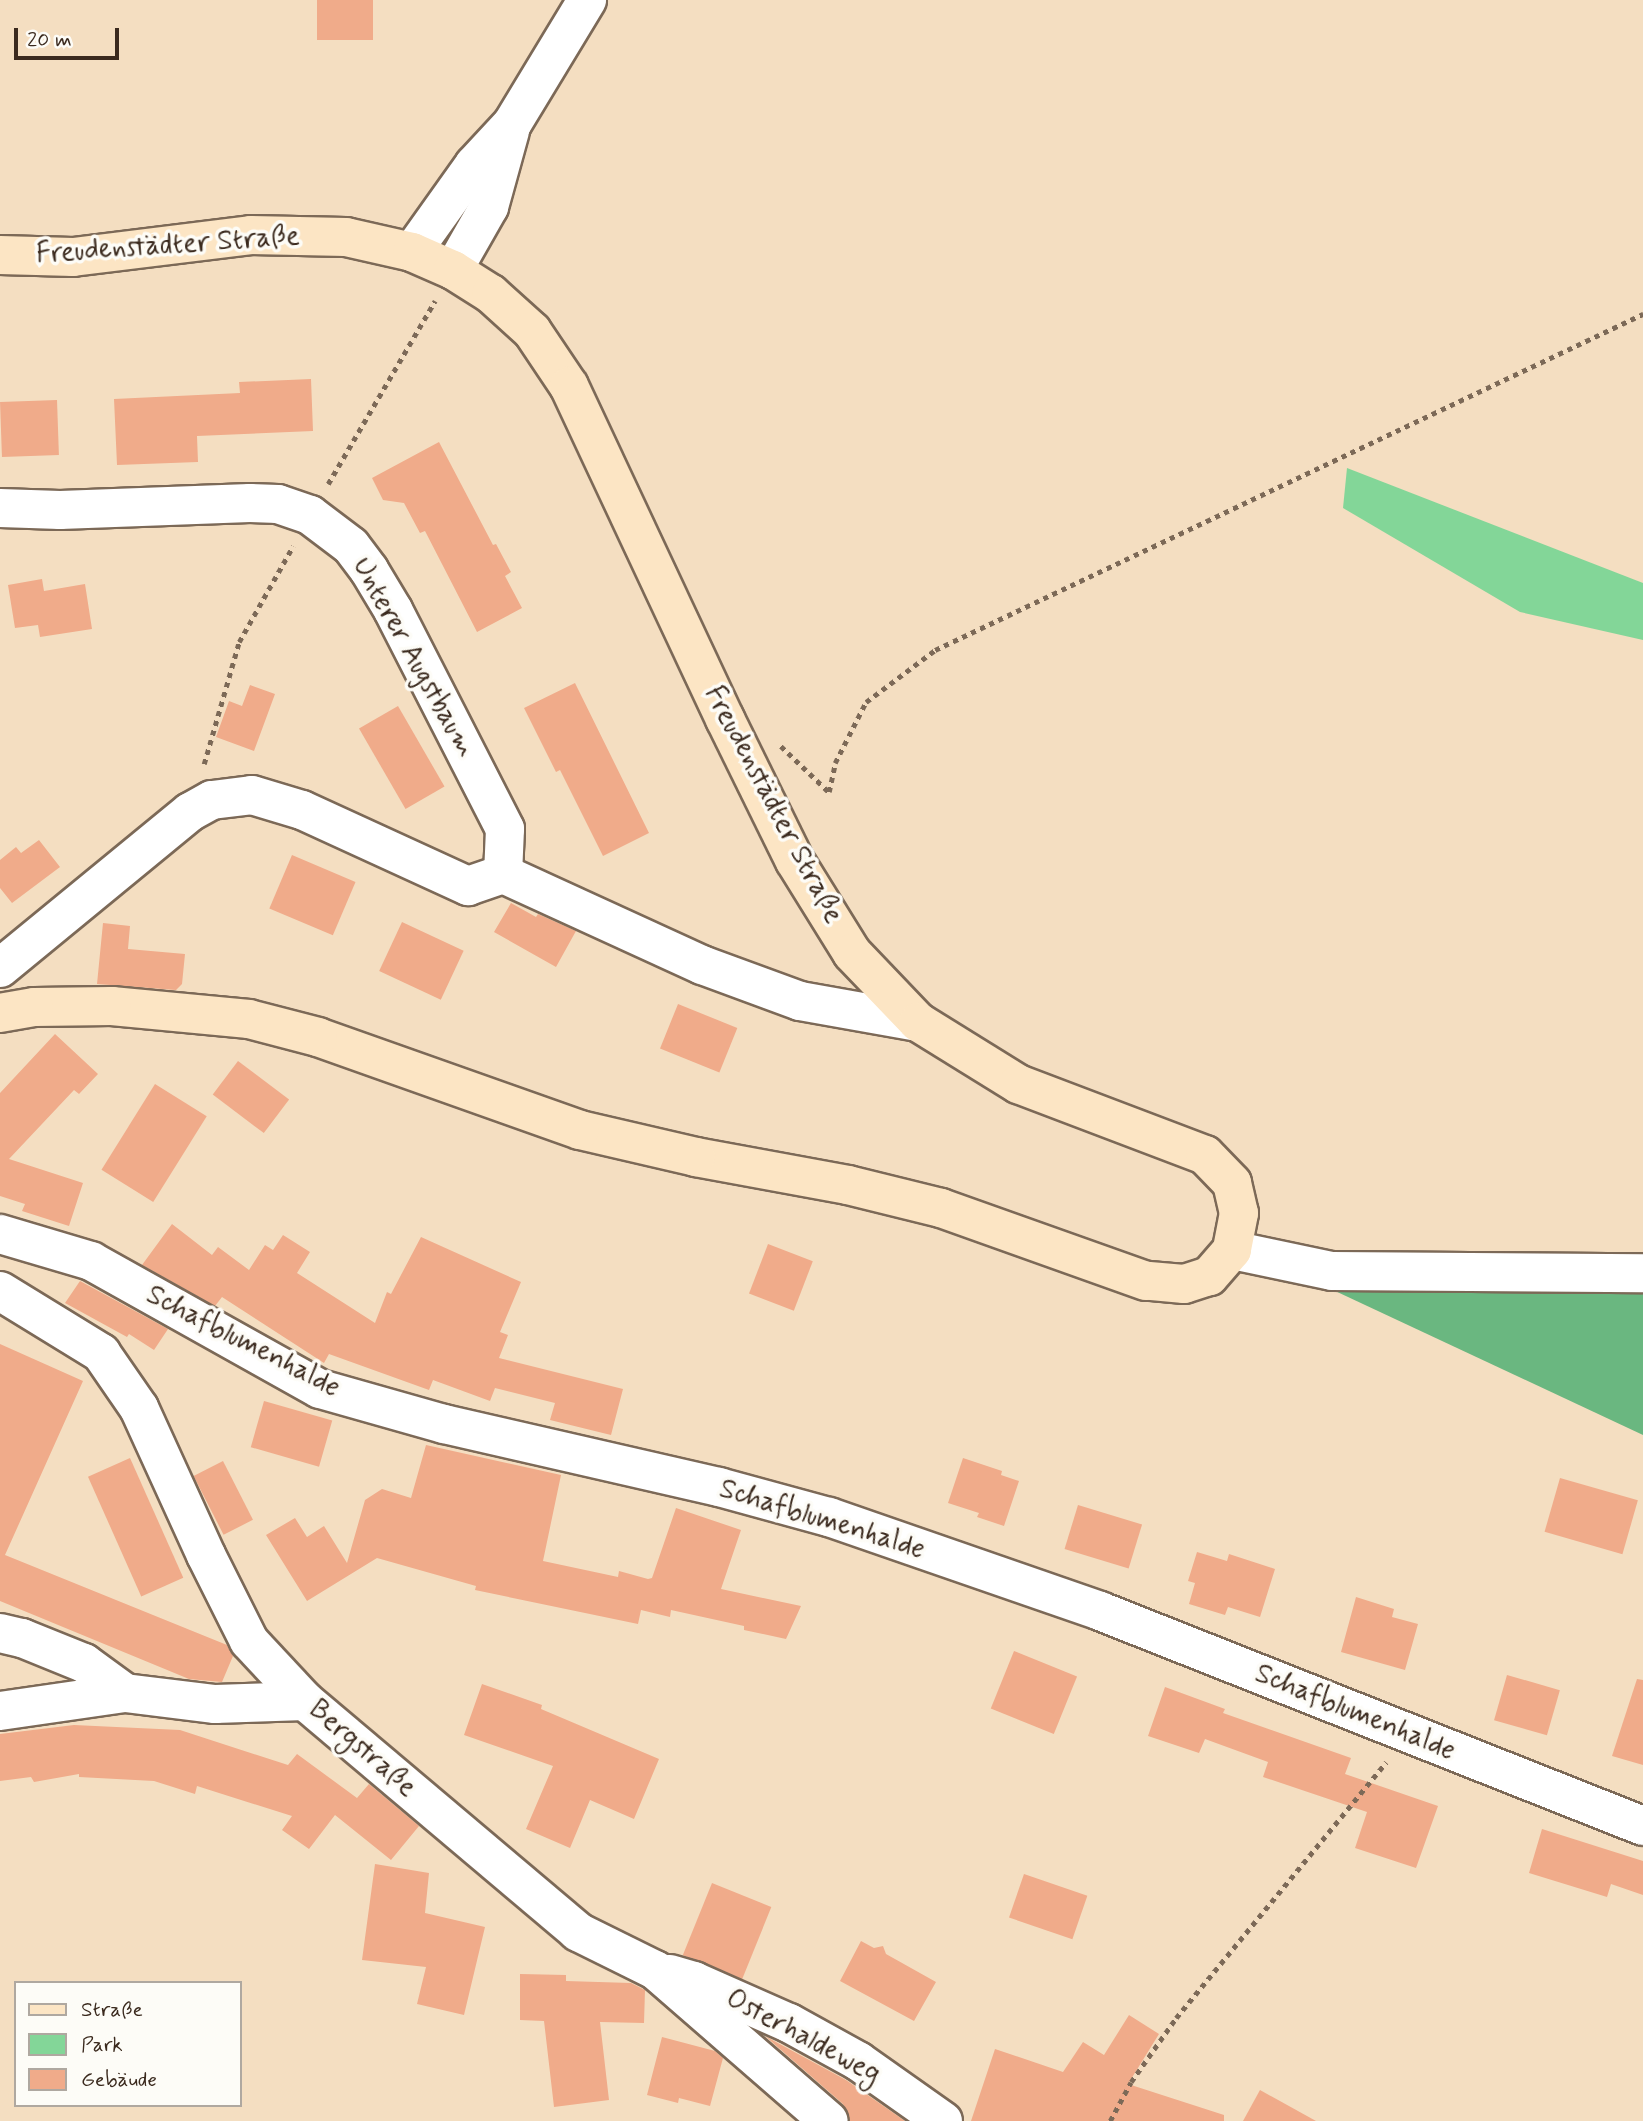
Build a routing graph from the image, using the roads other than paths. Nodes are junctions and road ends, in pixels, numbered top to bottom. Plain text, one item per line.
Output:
1 (587, 0) edge
2 (512, 124) junction
3 (412, 252) junction
4 (0, 256) edge
5 (453, 270) junction
6 (0, 508) edge
7 (503, 874) junction
8 (0, 968) edge
9 (0, 1013) edge
10 (918, 1022) junction
11 (0, 1234) edge
12 (1232, 1250) junction
13 (1643, 1273) edge
14 (0, 1291) edge
15 (0, 1633) edge
16 (125, 1693) junction
17 (304, 1701) junction
18 (0, 1712) edge
19 (1643, 1826) edge
20 (655, 1970) junction
21 (830, 2121) edge
22 (943, 2121) edge

1 - 2 street
2 - 3 street
2 - 5 street
3 - 4 street, Freudenstädter Straße
3 - 5 street, Freudenstädter Straße
5 - 10 street, Freudenstädter Straße
6 - 7 street, Unterer Augstbaum
7 - 8 street
7 - 10 street
9 - 12 street
10 - 12 street, Freudenstädter Straße
11 - 19 street, Schafblumenhalde
12 - 13 street
14 - 17 street, Bergstraße
15 - 16 street
16 - 17 street
16 - 18 street
17 - 20 street, Bergstraße
20 - 21 street, Bergstraße
20 - 22 street, Osterhaldeweg

